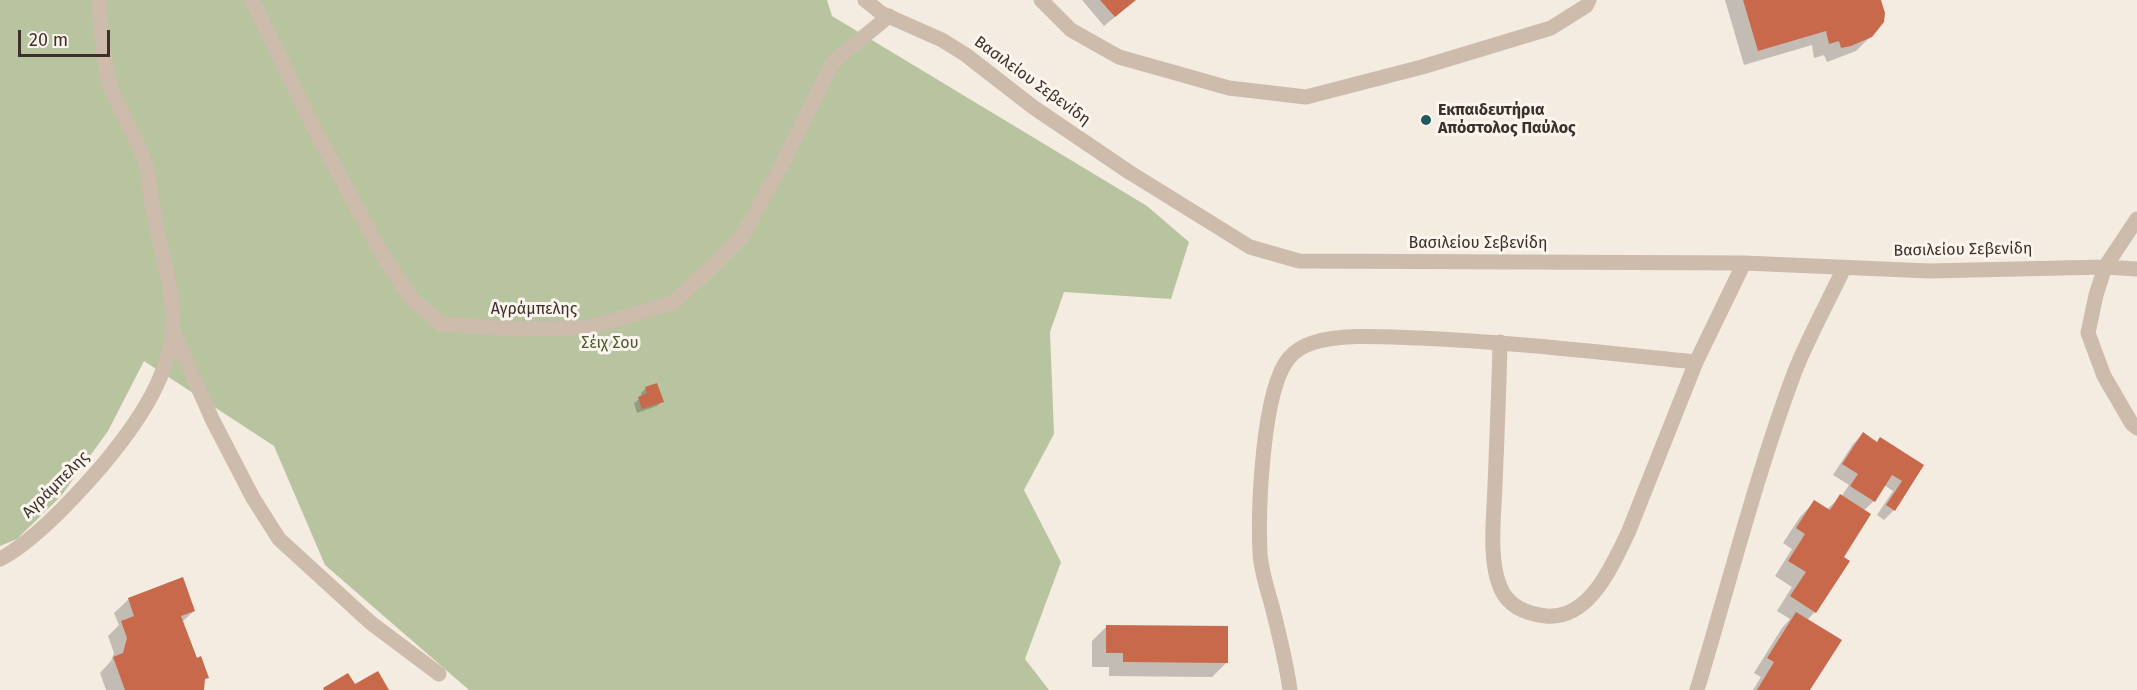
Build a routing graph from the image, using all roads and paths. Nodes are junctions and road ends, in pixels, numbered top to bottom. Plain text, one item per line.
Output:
1 (100, 0) edge
2 (252, 0) edge
3 (865, 0) edge
4 (1041, 0) edge
5 (1588, 0) edge
6 (889, 16) junction
7 (2137, 219) edge
8 (1744, 263) junction
9 (2105, 267) junction
10 (1844, 268) junction
11 (2137, 269) edge
12 (173, 331) junction
13 (1500, 342) junction
14 (1696, 362) junction
15 (2137, 428) edge
16 (0, 559) edge
17 (439, 674) dead end
18 (1290, 690) edge
19 (1697, 690) edge

1 - 12 street, Αγράμπελης
2 - 6 street, Αγράμπελης
3 - 6 street, Βασιλείου Σεβενίδη
4 - 5 street
6 - 8 street, Βασιλείου Σεβενίδη
7 - 9 street
8 - 10 street, Βασιλείου Σεβενίδη
8 - 14 street
9 - 10 street, Βασιλείου Σεβενίδη
9 - 11 street, Βασιλείου Σεβενίδη
9 - 15 street
10 - 19 street
12 - 16 street, Αγράμπελης
12 - 17 street, Αγράμπελης
13 - 14 street
13 - 14 street
13 - 18 street

